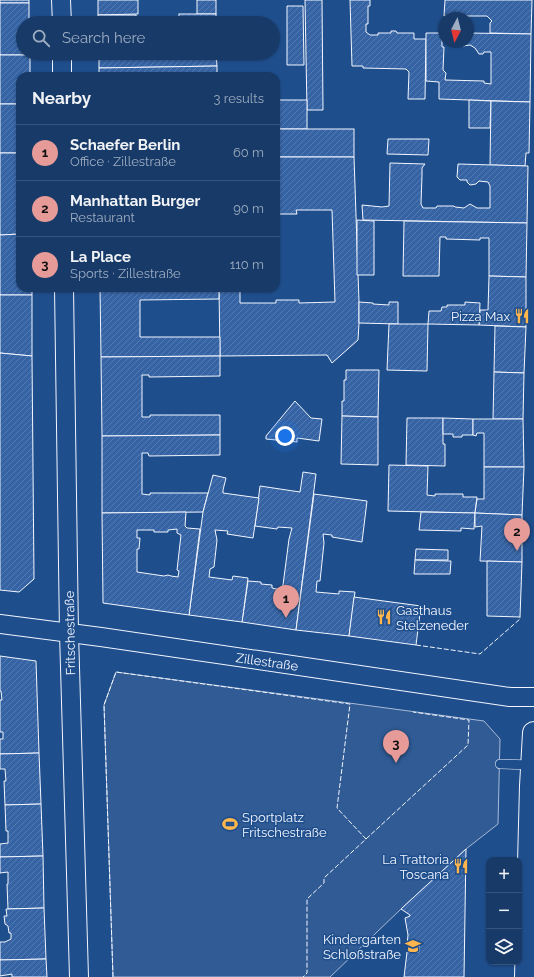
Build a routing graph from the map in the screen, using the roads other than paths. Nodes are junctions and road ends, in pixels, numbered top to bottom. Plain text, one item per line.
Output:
1 (61, 0) edge
2 (62, 16) edge
3 (62, 60) edge
4 (62, 72) edge
5 (64, 292) edge
6 (0, 624) edge
7 (70, 633) junction
8 (534, 697) edge
9 (534, 737) edge
10 (500, 764) dead end
11 (532, 765) junction
12 (79, 977) edge
13 (526, 977) edge

1 - 2 street
3 - 4 street
5 - 7 street, Fritschestraße
6 - 7 street, Zillestraße
7 - 8 street, Zillestraße
7 - 12 street, Fritschestraße
9 - 11 street
10 - 11 lane
11 - 13 street

